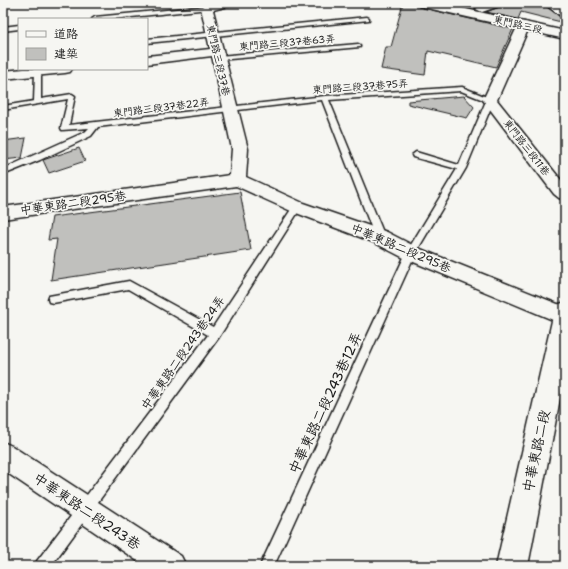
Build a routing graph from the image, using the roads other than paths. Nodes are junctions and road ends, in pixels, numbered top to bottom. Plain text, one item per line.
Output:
1 (229, 3) edge
2 (423, 3) edge
3 (455, 3) edge
4 (498, 3) edge
5 (548, 3) edge
6 (207, 8) junction
7 (482, 9) junction
8 (565, 14) edge
9 (105, 18) edge
10 (367, 19) dead end
11 (524, 25) junction
12 (18, 27) edge
13 (565, 28) edge
14 (3, 29) edge
15 (213, 34) junction
16 (565, 35) edge
17 (148, 40) edge
18 (358, 46) dead end
19 (218, 55) junction
20 (148, 60) edge
21 (56, 70) edge
22 (38, 72) junction
23 (3, 75) edge
24 (325, 98) junction
25 (490, 100) junction
26 (37, 102) junction
27 (3, 108) edge
28 (230, 110) junction
29 (95, 125) junction
30 (416, 155) dead end
31 (462, 168) junction
32 (3, 172) edge
33 (238, 180) junction
34 (565, 194) edge
35 (297, 207) junction
36 (3, 213) edge
37 (380, 236) junction
38 (411, 253) junction
39 (53, 299) dead end
40 (565, 315) edge
41 (215, 334) junction
42 (3, 455) edge
43 (85, 510) junction
44 (42, 566) edge
45 (171, 566) edge
46 (267, 566) edge
47 (512, 566) edge

1 - 6 street, 東門路三段37巷
2 - 11 main road, 東門路三段
3 - 7 main road, 東門路三段
4 - 7 street
5 - 8 street
6 - 9 lane
6 - 15 street, 東門路三段37巷
7 - 13 main road, 東門路三段
10 - 15 lane
11 - 16 main road, 東門路三段
11 - 25 street
12 - 14 lane
15 - 17 lane
15 - 19 street, 東門路三段37巷
18 - 19 lane, 東門路三段37巷63弄
19 - 20 street
19 - 28 street, 東門路三段37巷
21 - 22 street
22 - 23 street
22 - 26 lane
24 - 25 lane, 東門路三段37巷75弄
24 - 28 lane, 東門路三段37巷75弄
24 - 37 lane
25 - 31 lane
25 - 34 street, 東門路三段11巷
26 - 27 lane, 東門路三段37巷22弄
26 - 29 lane, 東門路三段37巷22弄
28 - 29 lane, 東門路三段37巷22弄
28 - 33 street, 東門路三段37巷
29 - 32 lane
30 - 31 lane
31 - 38 lane
33 - 35 street, 中華東路二段295巷
33 - 36 street, 中華東路二段295巷
35 - 37 street, 中華東路二段295巷
35 - 41 lane, 中華東路二段243巷24弄
37 - 38 street, 中華東路二段295巷
38 - 40 street, 中華東路二段295巷
38 - 46 lane, 中華東路二段243巷12弄
39 - 41 lane
40 - 47 main road, 中華東路二段
41 - 43 lane, 中華東路二段243巷24弄
42 - 43 street, 中華東路二段243巷
43 - 44 lane, 中華東路二段243巷24弄
43 - 45 street, 中華東路二段243巷

